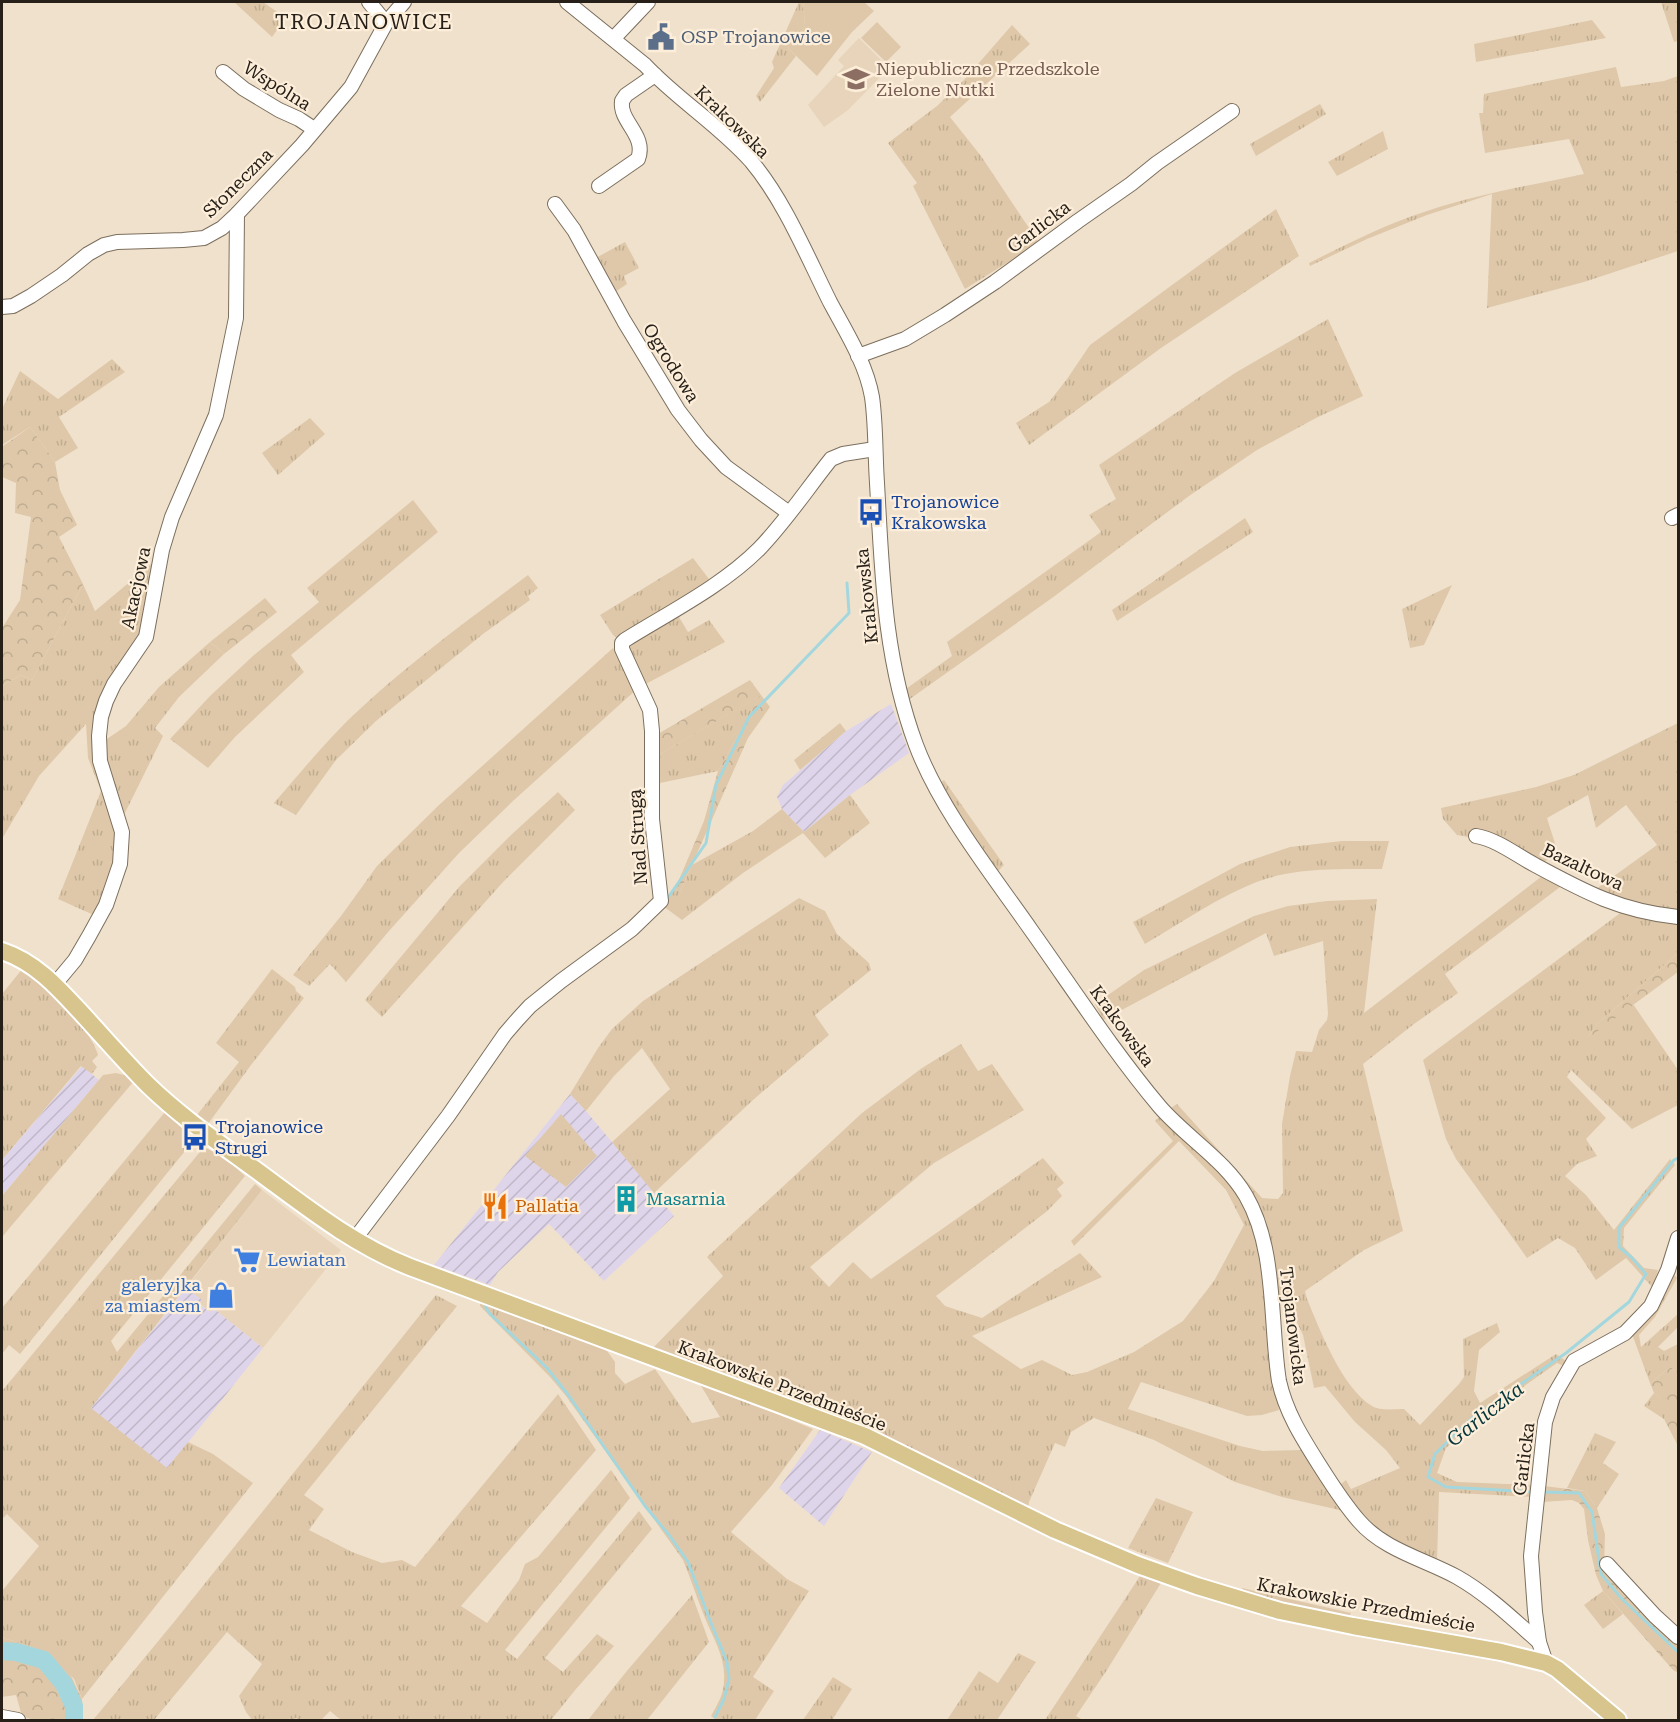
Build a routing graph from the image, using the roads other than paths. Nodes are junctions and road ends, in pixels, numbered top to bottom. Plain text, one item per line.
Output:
1 (369, 2) edge
2 (404, 2) edge
3 (567, 2) edge
4 (648, 2) edge
5 (386, 23) junction
6 (614, 38) junction
7 (223, 72) dead end
8 (655, 75) junction
9 (1232, 111) dead end
10 (314, 129) junction
11 (599, 186) dead end
12 (555, 204) dead end
13 (237, 214) junction
14 (2, 307) edge
15 (858, 356) junction
16 (875, 449) junction
17 (789, 513) junction
18 (1476, 836) dead end
19 (1678, 917) edge
20 (2, 951) edge
21 (55, 984) junction
22 (1164, 1112) joint
23 (1678, 1239) edge
24 (354, 1240) junction
25 (1607, 1564) dead end
26 (1678, 1637) edge
27 (1539, 1642) junction
28 (1546, 1663) junction
29 (2, 1717) edge
30 (18, 1720) edge
31 (1618, 1720) edge

1 - 5 street
2 - 5 street, Słoneczna
3 - 6 street, Krakowska
4 - 6 street
5 - 10 street, Słoneczna
6 - 8 street, Krakowska
7 - 10 street, Wspólna
8 - 11 street
8 - 15 street, Krakowska
9 - 15 street, Garlicka
10 - 13 street, Słoneczna
12 - 17 street, Ogrodowa
13 - 14 street, Słoneczna
13 - 21 street, Akacjowa
15 - 16 street, Krakowska
16 - 17 street, Nad Strugą
16 - 22 street, Krakowska
17 - 24 street, Nad Strugą
18 - 19 street, Bazaltowa
20 - 21 main road, Krakowskie Przedmieście
21 - 24 main road, Krakowskie Przedmieście
22 - 27 street, Trojanowicka
23 - 27 street, Garlicka
24 - 28 main road, Krakowskie Przedmieście
25 - 26 street
27 - 28 street, Garlicka
28 - 31 main road, Krakowskie Przedmieście
29 - 30 street

